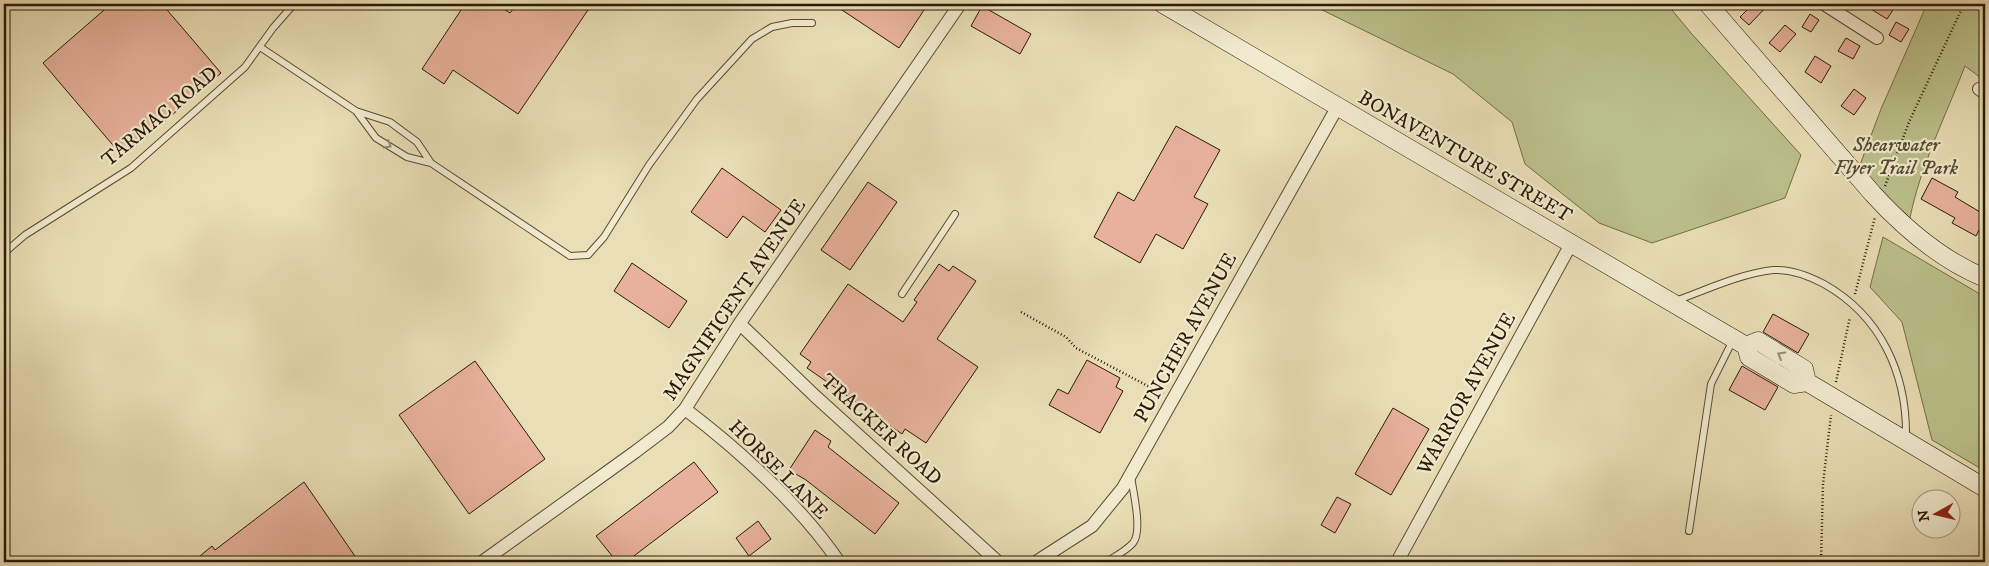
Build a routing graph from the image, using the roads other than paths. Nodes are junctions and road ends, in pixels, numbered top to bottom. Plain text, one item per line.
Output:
1 (294, 4) edge
2 (960, 4) edge
3 (1163, 4) edge
4 (1708, 4) edge
5 (1824, 4) edge
6 (812, 23) dead end
7 (1877, 38) dead end
8 (260, 47) junction
9 (1338, 106) junction
10 (356, 111) junction
11 (432, 163) junction
12 (955, 214) dead end
13 (1571, 244) junction
14 (4, 253) edge
15 (1985, 278) edge
16 (902, 294) dead end
17 (1671, 302) junction
18 (740, 324) junction
19 (1740, 343) junction
20 (685, 409) junction
21 (1906, 442) junction
22 (1131, 476) junction
23 (1985, 488) edge
24 (1689, 532) dead end
25 (482, 562) edge
26 (839, 562) edge
27 (998, 562) edge
28 (1036, 562) edge
29 (1106, 562) edge
30 (1397, 562) edge

1 - 8 lane, TARMAC ROAD
2 - 18 street, MAGNIFICENT AVENUE
3 - 9 street, BONAVENTURE STREET
4 - 15 street
5 - 7 street
6 - 11 lane
8 - 10 lane
8 - 14 lane, TARMAC ROAD
9 - 13 street, BONAVENTURE STREET
9 - 22 street, PUNCHER AVENUE
10 - 11 lane
10 -> 11 lane
12 - 16 lane
13 - 17 street, BONAVENTURE STREET
13 - 30 street, WARRIOR AVENUE
17 - 19 street, BONAVENTURE STREET
17 - 21 lane
18 - 20 street, MAGNIFICENT AVENUE
18 - 27 street, TRACKER ROAD
19 - 21 street, BONAVENTURE STREET
19 - 24 lane
20 - 25 street, MAGNIFICENT AVENUE
20 - 26 street, HORSE LANE
21 - 23 street, BONAVENTURE STREET
22 - 28 street, PUNCHER AVENUE
22 - 29 lane

